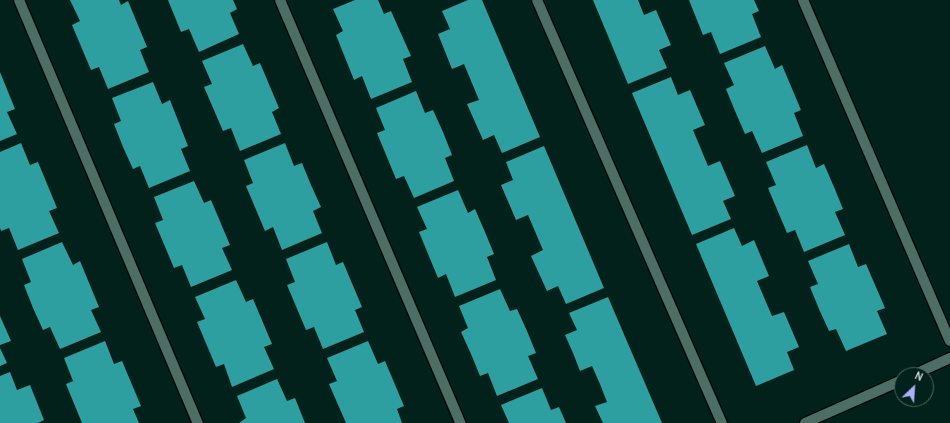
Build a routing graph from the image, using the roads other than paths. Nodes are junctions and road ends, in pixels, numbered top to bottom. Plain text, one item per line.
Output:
1 (19, 0) edge
2 (280, 0) edge
3 (537, 0) edge
4 (803, 0) edge
5 (950, 341) edge
6 (950, 358) edge
7 (930, 367) edge
8 (894, 384) edge
9 (198, 423) edge
10 (460, 423) edge
11 (722, 423) edge
12 (805, 423) edge

1 - 9 street
2 - 10 street
3 - 11 street
4 - 5 street
6 - 7 street
8 - 12 street

